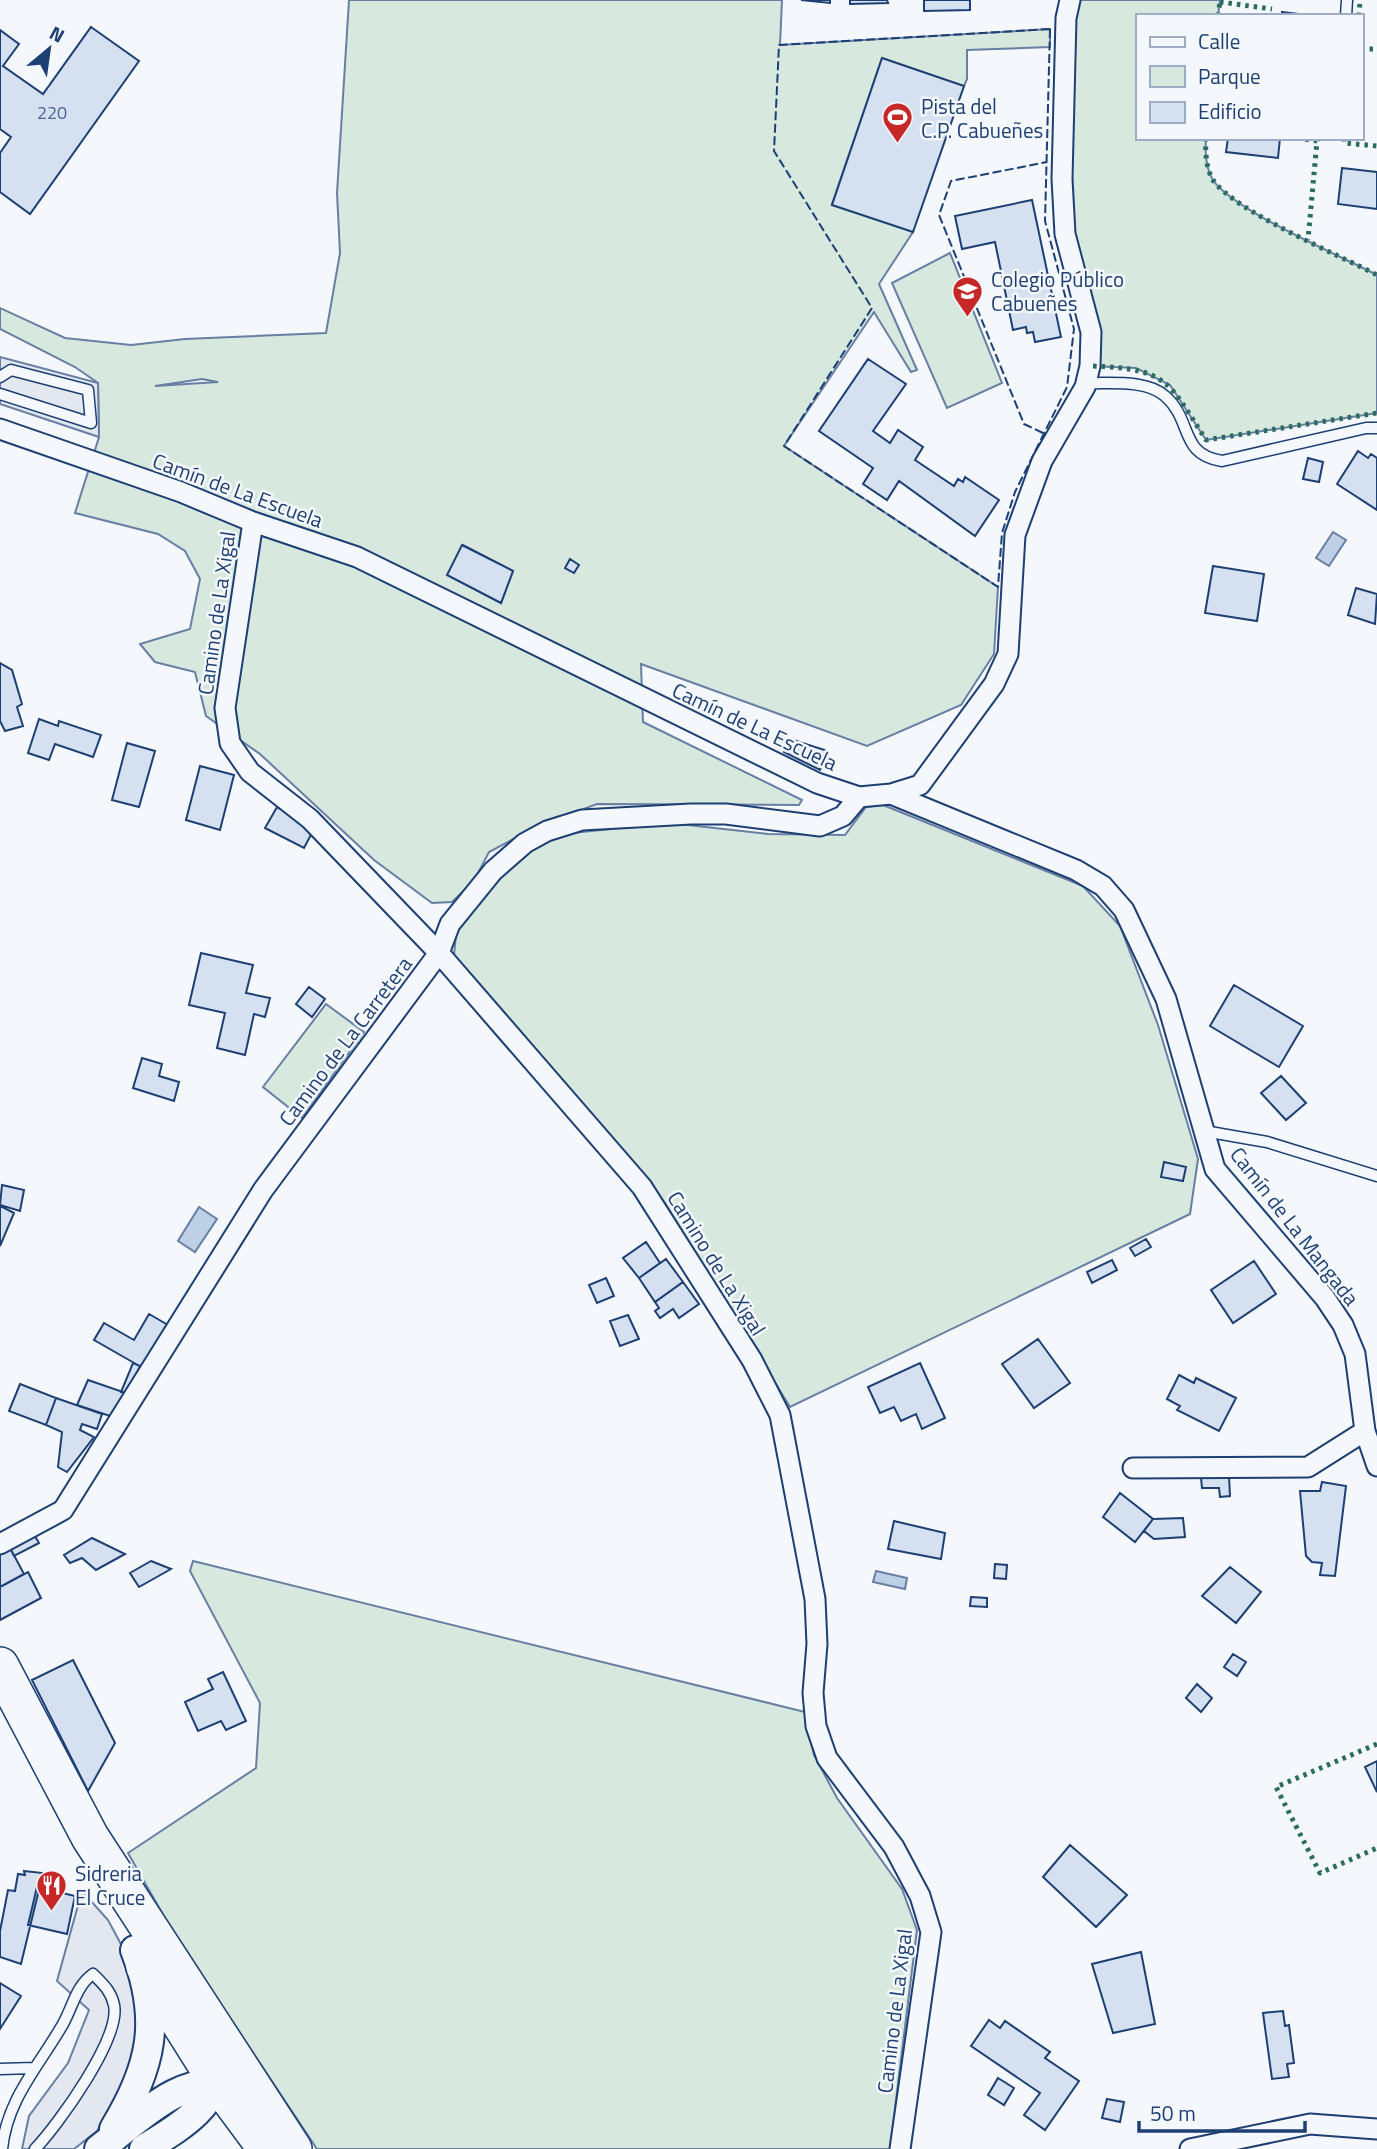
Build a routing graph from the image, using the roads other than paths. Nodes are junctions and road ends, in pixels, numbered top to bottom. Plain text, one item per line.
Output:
1 (1069, 0) edge
2 (0, 377) edge
3 (1086, 383) junction
4 (0, 394) edge
5 (1377, 428) edge
6 (0, 429) edge
7 (253, 523) junction
8 (891, 794) junction
9 (859, 797) junction
10 (439, 954) junction
11 (1203, 1131) junction
12 (1377, 1175) edge
13 (1365, 1431) junction
14 (1377, 1466) edge
15 (1133, 1468) dead end
16 (0, 1544) edge
17 (0, 1666) edge
18 (147, 1947) junction
19 (34, 2068) junction
20 (0, 2069) edge
21 (218, 2083) junction
22 (1377, 2129) edge
23 (101, 2148) edge
24 (2, 2149) edge
25 (35, 2149) edge
26 (144, 2149) edge
27 (267, 2149) edge
28 (286, 2149) edge
29 (293, 2149) edge
30 (900, 2149) edge
31 (1190, 2149) edge

1 - 3 street, Camín de La Escuela
2 - 4 lane
3 - 5 lane
3 - 8 street, Camín de La Escuela
6 - 7 street, Camín de La Escuela
7 - 9 street, Camín de La Escuela
7 - 10 street, Camino de La Xigal
8 - 9 street, Camín de La Escuela
8 - 11 street, Camín de La Mangada
9 - 10 street, Camino de La Carretera
10 - 16 street, Camino de La Carretera
10 - 30 street, Camino de La Xigal
11 - 12 lane
11 - 13 street, Camín de La Mangada
13 - 14 street, Camín de La Mangada
13 - 15 street
17 - 18 highway
18 - 21 highway
18 - 23 street
18 - 29 highway
19 - 20 lane
19 - 24 lane
19 - 25 lane
21 - 23 street
21 - 26 street
21 - 27 highway
21 - 28 street
22 - 31 street

